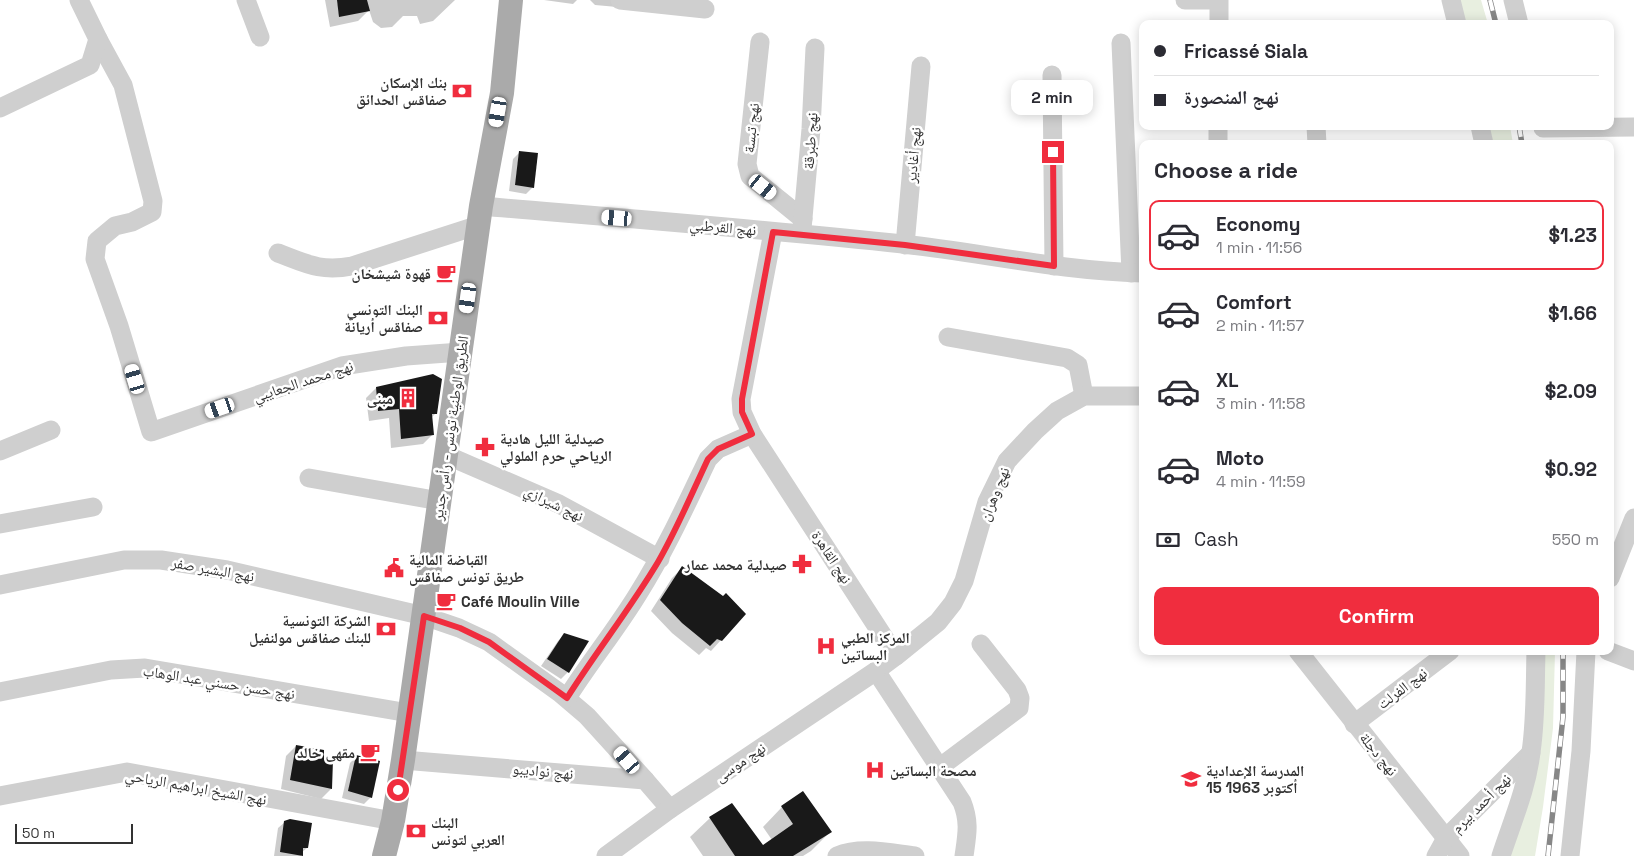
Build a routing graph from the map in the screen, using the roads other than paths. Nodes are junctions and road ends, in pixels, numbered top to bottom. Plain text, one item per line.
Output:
1 (79, 0) edge
2 (246, 0) edge
3 (511, 0) edge
4 (620, 0) edge
5 (1185, 0) edge
6 (1215, 0) edge
7 (1219, 0) edge
8 (1451, 0) edge
9 (1513, 0) edge
10 (705, 9) dead end
11 (1219, 20) edge
12 (1456, 20) edge
13 (1518, 20) edge
14 (260, 37) dead end
15 (98, 39) junction
16 (760, 42) dead end
17 (1121, 42) dead end
18 (815, 48) dead end
19 (921, 66) dead end
20 (1052, 75) dead end
21 (0, 108) edge
22 (1634, 127) edge
23 (1614, 128) edge
24 (1589, 130) edge
25 (1544, 133) edge
26 (480, 215) junction
27 (802, 226) junction
28 (773, 232) junction
29 (905, 245) junction
30 (278, 253) dead end
31 (1054, 266) junction
32 (1137, 273) edge
33 (948, 337) dead end
34 (461, 352) junction
35 (1084, 396) junction
36 (1139, 396) edge
37 (51, 430) dead end
38 (752, 434) junction
39 (0, 451) edge
40 (446, 455) junction
41 (309, 478) dead end
42 (440, 501) junction
43 (93, 507) dead end
44 (1634, 518) edge
45 (0, 524) edge
46 (660, 559) junction
47 (1614, 568) edge
48 (0, 585) edge
49 (424, 616) junction
50 (982, 644) dead end
51 (1614, 653) edge
52 (1301, 655) edge
53 (1445, 655) edge
54 (1536, 655) edge
55 (1586, 655) edge
56 (896, 656) junction
57 (1634, 661) edge
58 (876, 671) junction
59 (0, 692) edge
60 (567, 698) junction
61 (409, 713) junction
62 (1354, 724) junction
63 (1531, 752) junction
64 (403, 760) junction
65 (940, 767) junction
66 (644, 780) junction
67 (0, 796) edge
68 (670, 809) junction
69 (392, 821) junction
70 (1446, 838) junction
71 (612, 854) edge
72 (384, 856) edge
73 (837, 856) edge
74 (916, 856) edge
75 (964, 856) edge
76 (1436, 856) edge
77 (1460, 856) edge
78 (1501, 856) edge
79 (1570, 856) edge

1 - 15 street
2 - 14 street
3 - 26 main road, الطريق الوطنية تونس - رأس جدير
4 - 10 street
5 - 6 street
7 - 11 street
8 - 12 street
9 - 13 street
15 - 21 street
15 - 34 street, نهج محمد الجعايبي
16 - 27 street, نهج تبسة
17 - 32 street
18 - 27 street, نهج طبرقة
19 - 29 street, نهج أغادير
20 - 31 street
22 - 23 street
24 - 25 street
26 - 28 street, نهج القرطبي
26 - 30 street
26 - 34 main road, الطريق الوطنية تونس - رأس جدير
27 - 28 street, نهج القرطبي
27 - 29 street, نهج القرطبي
28 - 38 street, نهج القاهرة
29 - 31 street, نهج القرطبي
31 - 32 street, نهج القرطبي
33 - 35 street
34 - 40 main road, الطريق الوطنية تونس - رأس جدير
35 - 36 street, نهج وهران
35 - 56 street, نهج وهران
37 - 39 street
38 - 46 street
38 - 56 street, نهج القاهرة
40 - 42 main road, الطريق الوطنية تونس - رأس جدير
40 - 46 street, نهج شيرازي
41 - 42 street
42 - 49 main road, الطريق الوطنية تونس - رأس جدير
43 - 45 street
44 - 47 street
46 - 60 street
48 - 49 street, نهج البشير صفر
49 - 60 street, نهج البشير صفر
49 - 61 main road, الطريق الوطنية تونس - رأس جدير
50 - 65 street
51 - 57 street
52 - 62 street, نهج دجلة
53 - 62 street, نهج الفرلت
54 - 63 street
55 - 79 street
56 - 58 street
58 - 65 street
58 - 68 street, نهج موسى
59 - 61 street, نهج حسن حسني عبد الوهاب
60 - 66 street, نهج البشير صفر
61 - 64 main road, الطريق الوطنية تونس - رأس جدير
62 - 70 street, نهج دجلة
63 - 70 street, نهج أحمد بيرم
63 - 78 street
64 - 66 street, نهج نواديبو
64 - 69 main road, الطريق الوطنية تونس - رأس جدير
65 - 75 street
66 - 68 street
67 - 69 street, نهج الشيخ ابراهيم الرياحي
68 - 71 street, نهج موسى
69 - 72 main road, الطريق الوطنية تونس - رأس جدير
70 - 76 street, نهج أحمد بيرم
70 - 77 street, نهج دجلة
73 - 74 street

